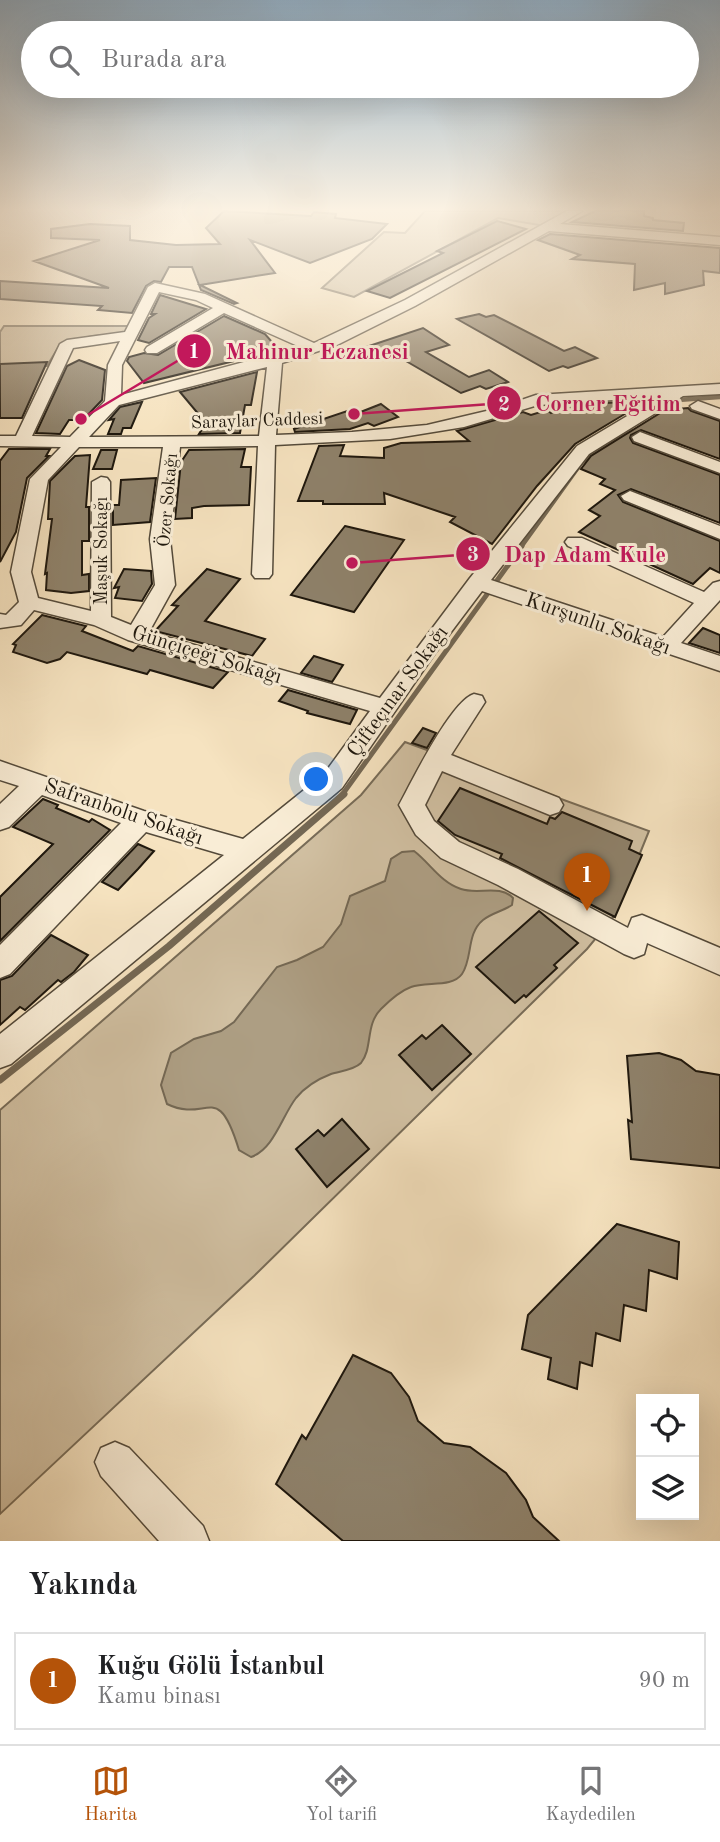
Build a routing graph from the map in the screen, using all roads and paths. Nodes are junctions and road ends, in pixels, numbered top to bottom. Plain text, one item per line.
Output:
1 (449, 283) edge
2 (458, 283) edge
3 (224, 307) junction
4 (127, 336) junction
5 (313, 348) junction
6 (152, 350) dead end
7 (275, 360) junction
8 (720, 389) edge
9 (677, 393) junction
10 (113, 402) junction
11 (698, 407) dead end
12 (720, 414) edge
13 (640, 437) dead end
14 (267, 440) junction
15 (0, 441) edge
16 (22, 441) junction
17 (172, 442) junction
18 (71, 443) junction
19 (720, 468) edge
20 (101, 482) dead end
21 (630, 496) dead end
22 (720, 533) edge
23 (575, 542) dead end
24 (262, 574) dead end
25 (477, 582) junction
26 (713, 594) edge
27 (29, 602) junction
28 (101, 620) junction
29 (0, 621) edge
30 (136, 635) junction
31 (667, 646) junction
32 (720, 664) edge
33 (474, 702) dead end
34 (384, 707) junction
35 (436, 759) junction
36 (0, 770) edge
37 (38, 782) junction
38 (550, 805) dead end
39 (0, 820) edge
40 (141, 820) junction
41 (247, 851) junction
42 (720, 962) edge
43 (0, 964) edge
44 (0, 1053) edge
45 (114, 1462) dead end
46 (188, 1541) edge

1 - 5 street
2 - 7 street
3 - 4 street
3 - 5 street
3 - 6 street
4 - 10 street
4 - 16 street
5 - 7 street
7 - 10 street
7 - 14 street
8 - 9 street, Saraylar Caddesi
9 - 14 street, Saraylar Caddesi
9 - 25 street, Çifteçınar Sokağı
10 - 18 street
11 - 12 street
13 - 19 street
14 - 17 street, Saraylar Caddesi
14 - 24 street
15 - 16 street, Saraylar Caddesi
16 - 18 street, Saraylar Caddesi
17 - 18 street, Saraylar Caddesi
17 - 30 street, Özer Sokağı
18 - 27 street
20 - 28 street, Maşuk Sokağı
21 - 22 street
23 - 26 street
25 - 31 street, Kurşunlu Sokağı
25 - 34 street, Çifteçınar Sokağı
26 - 31 street
27 - 28 street, Günçiçeği Sokağı
27 - 29 street
28 - 30 street, Günçiçeği Sokağı
30 - 34 street, Günçiçeği Sokağı
31 - 32 street, Kurşunlu Sokağı
33 - 35 street
34 - 41 street, Çifteçınar Sokağı
35 - 38 street
35 - 42 street
36 - 37 street, Safranbolu Sokağı
37 - 39 street
37 - 40 street, Safranbolu Sokağı
40 - 41 street, Safranbolu Sokağı
40 - 43 street
41 - 44 street, Çifteçınar Sokağı
45 - 46 street

